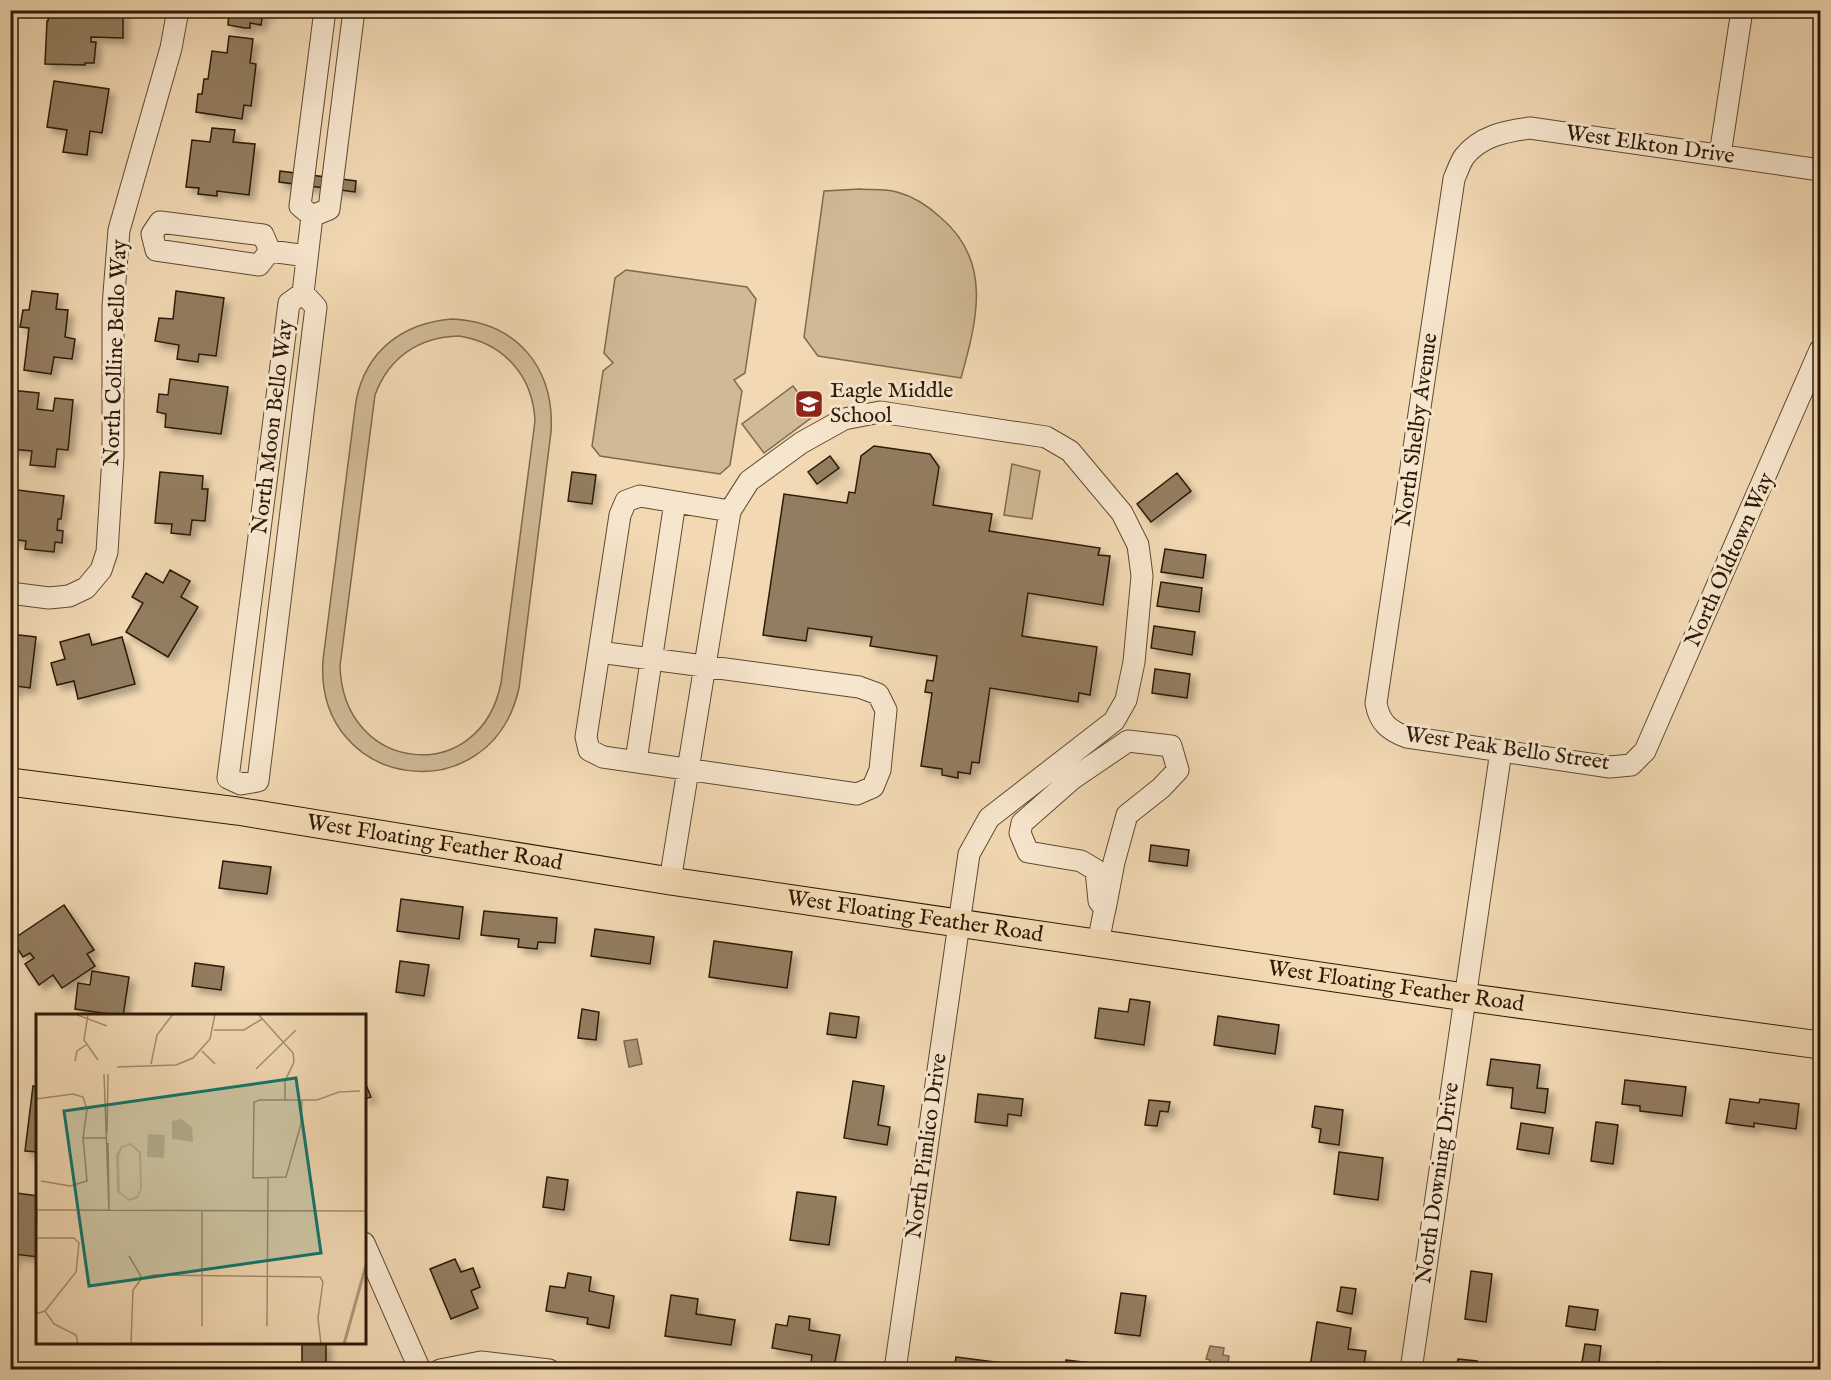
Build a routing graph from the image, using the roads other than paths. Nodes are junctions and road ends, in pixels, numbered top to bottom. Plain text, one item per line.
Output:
1 (178, 10) edge
2 (325, 10) edge
3 (354, 10) edge
4 (1742, 10) edge
5 (1482, 141) joint
6 (1720, 156) junction
7 (1821, 170) edge
8 (312, 216) junction
9 (119, 230) junction
10 (152, 234) junction
11 (270, 251) junction
12 (307, 256) junction
13 (303, 293) junction
14 (1821, 350) edge
15 (675, 502) junction
16 (730, 511) junction
17 (10, 593) edge
18 (599, 652) junction
19 (651, 660) junction
20 (704, 667) junction
21 (1385, 726) joint
22 (1501, 751) junction
23 (636, 761) junction
24 (1631, 765) joint
25 (688, 769) junction
26 (10, 782) edge
27 (241, 784) junction
28 (237, 811) junction
29 (670, 881) junction
30 (1105, 909) junction
31 (960, 923) junction
32 (1098, 943) junction
33 (1465, 996) junction
34 (1821, 1046) edge
35 (366, 1248) edge
36 (420, 1370) edge
37 (440, 1370) edge
38 (549, 1370) edge
39 (895, 1370) edge
40 (1411, 1370) edge

1 - 9 street, North Colline Bello Way
2 - 8 street
3 - 8 street
4 - 6 street
5 - 6 street, West Elkton Drive
5 - 21 street, North Shelby Avenue
6 - 7 street, West Elkton Drive
8 - 12 street
9 - 10 street
9 - 17 street, North Colline Bello Way
10 - 11 street
10 - 11 street
11 - 12 street
12 - 13 street
13 - 27 street, North Moon Bello Way
13 - 27 street, North Moon Bello Way
14 - 24 street, North Oldtown Way
15 - 16 street
15 - 18 street
15 - 19 street
16 - 20 street
16 - 31 street, North Pimlico Drive
18 - 19 street
18 - 23 street
19 - 20 street
19 - 23 street
20 - 25 street
20 - 25 street
21 - 22 street, West Peak Bello Street
22 - 24 street, West Peak Bello Street
22 - 33 street, North Downing Drive
23 - 25 street
25 - 29 street
26 - 28 main road, West Floating Feather Road
27 - 28 street
28 - 29 main road, West Floating Feather Road
29 - 31 main road, West Floating Feather Road
30 - 30 street
30 - 32 street
31 - 32 main road, West Floating Feather Road
31 - 39 street, North Pimlico Drive
32 - 33 main road, West Floating Feather Road
33 - 34 main road, West Floating Feather Road
33 - 40 street, North Downing Drive
35 - 36 street
37 - 38 street

